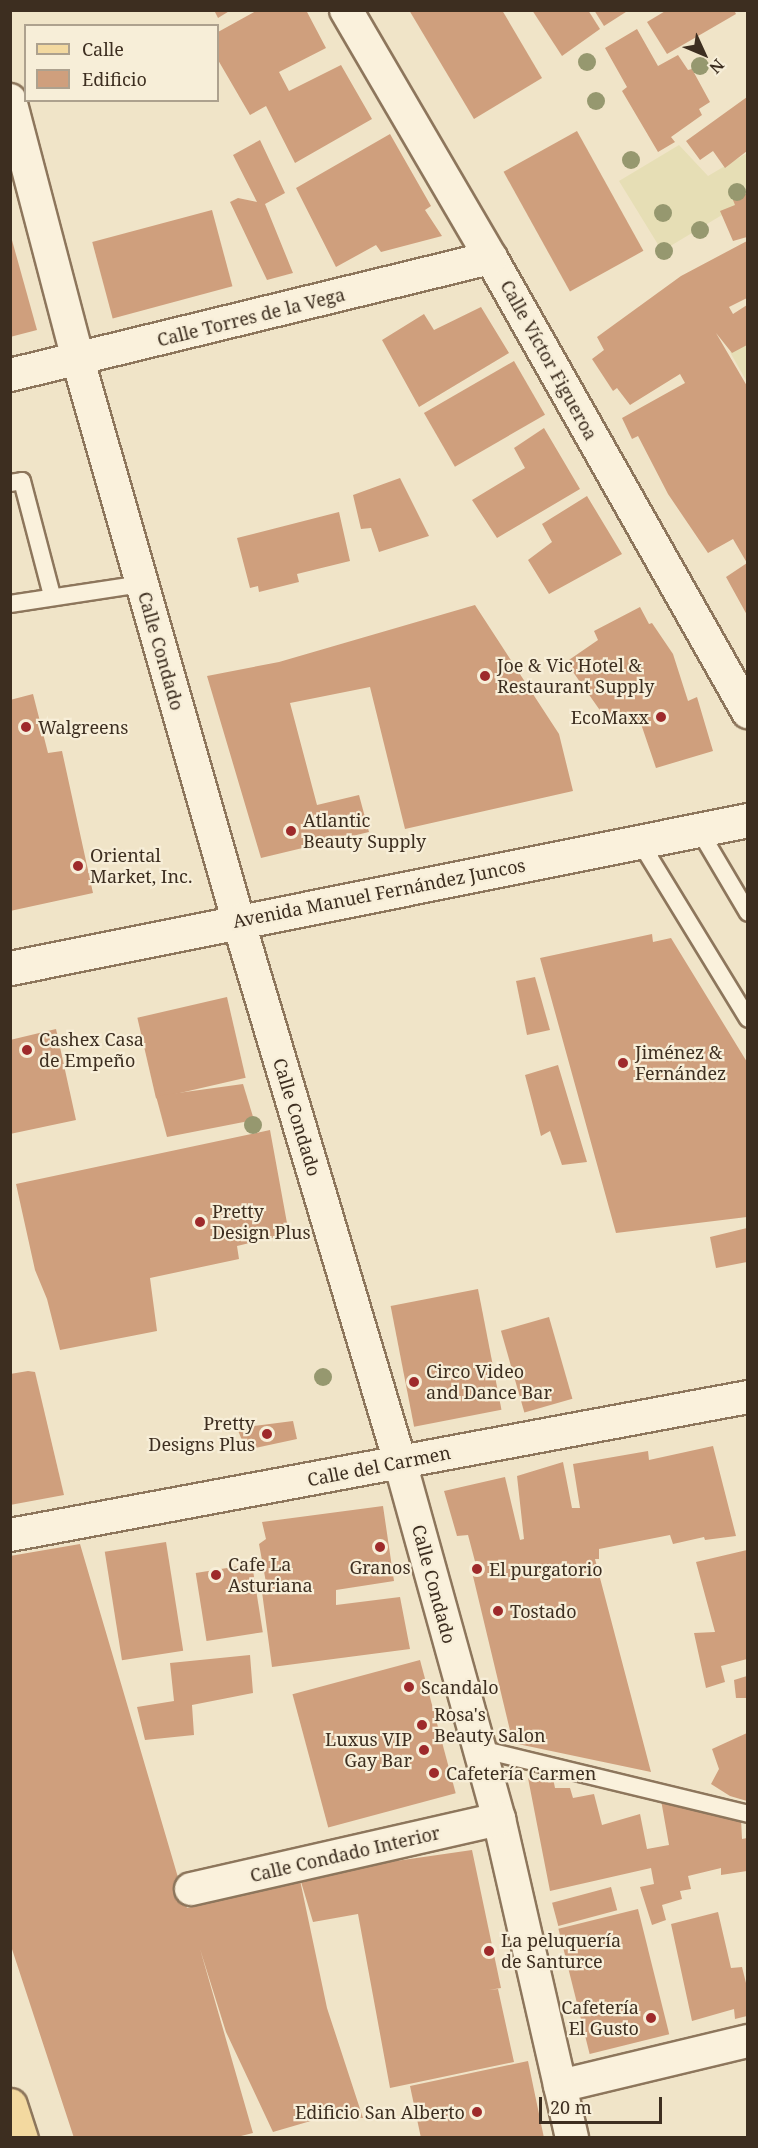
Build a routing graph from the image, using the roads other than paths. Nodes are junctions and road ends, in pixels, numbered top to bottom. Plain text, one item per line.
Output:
1 (346, 10) edge
2 (10, 100) edge
3 (491, 258) junction
4 (78, 360) junction
5 (10, 375) edge
6 (10, 483) edge
7 (142, 584) junction
8 (52, 595) junction
9 (10, 604) edge
10 (747, 712) edge
11 (747, 820) edge
12 (699, 830) junction
13 (640, 842) junction
14 (747, 913) edge
15 (238, 920) junction
16 (10, 968) edge
17 (747, 1019) edge
18 (747, 1397) edge
19 (400, 1462) junction
20 (10, 1535) edge
21 (480, 1749) junction
22 (747, 1814) edge
23 (499, 1819) junction
24 (191, 1889) dead end
25 (747, 2041) edge
26 (560, 2086) junction
27 (10, 2104) edge
28 (21, 2138) edge
29 (572, 2138) edge

1 - 3 street, Calle Víctor Figueroa
2 - 4 street, Calle Condado
3 - 4 street, Calle Torres de la Vega
3 - 10 street, Calle Víctor Figueroa
4 - 5 street, Calle Torres de la Vega
4 - 7 street, Calle Condado
6 - 8 lane
7 - 8 lane
7 - 15 street, Calle Condado
8 - 9 lane
11 - 12 main road, Avenida Manuel Fernández Juncos
12 - 13 main road, Avenida Manuel Fernández Juncos
12 - 14 lane
13 - 15 main road, Avenida Manuel Fernández Juncos
13 - 17 lane
15 - 16 main road, Avenida Manuel Fernández Juncos
15 - 19 street, Calle Condado
18 - 19 street, Calle del Carmen
19 - 20 street, Calle del Carmen
19 - 21 street, Calle Condado
21 - 22 lane
21 - 23 street, Calle Condado
23 - 24 street, Calle Condado Interior
23 - 26 street, Calle Condado
25 - 26 street
26 - 29 street, Calle Condado
27 - 28 main road

